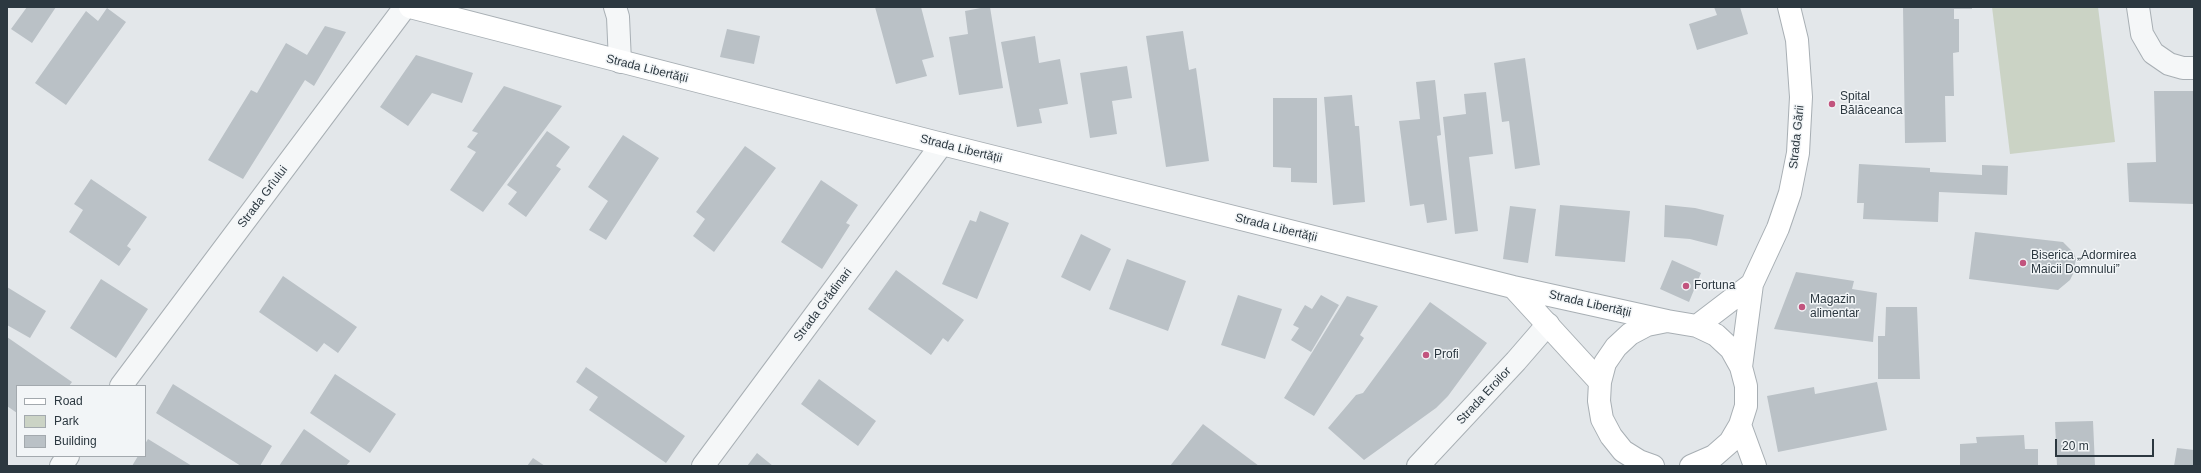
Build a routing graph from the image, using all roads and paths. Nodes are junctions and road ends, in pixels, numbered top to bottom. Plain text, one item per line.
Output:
1 (405, 7) edge
2 (410, 7) edge
3 (615, 7) edge
4 (1789, 7) edge
5 (2138, 7) edge
6 (620, 62) junction
7 (2194, 68) edge
8 (942, 144) junction
9 (1752, 284) junction
10 (1513, 287) junction
11 (1667, 321) junction
12 (1548, 324) junction
13 (1697, 326) junction
14 (1741, 367) junction
15 (1600, 382) junction
16 (122, 385) edge
17 (1740, 425) junction
18 (67, 457) edge
19 (61, 466) edge
20 (703, 466) edge
21 (1418, 466) edge
22 (1653, 466) edge
23 (1691, 466) edge
24 (1755, 466) edge

1 - 16 street, Strada Grîului
2 - 6 main road, Strada Libertății
3 - 6 street
4 - 9 main road, Strada Gării
5 - 7 street
6 - 8 main road, Strada Libertății
8 - 10 main road, Strada Libertății
8 - 20 street, Strada Grădinari
9 - 13 main road, Strada Gării
9 - 14 main road, Strada Gării
10 - 11 main road, Strada Libertății
10 - 12 main road, Strada Libertății
11 - 13 main road, Strada Libertății
11 - 15 main road, Strada Libertății
12 - 15 main road, Strada Libertății
12 - 21 street, Strada Eroilor
13 - 14 main road, Strada Libertății
14 - 17 main road, Strada Libertății
15 - 22 main road, Strada Libertății
17 - 23 main road, Strada Libertății
17 - 24 main road
18 - 19 street

